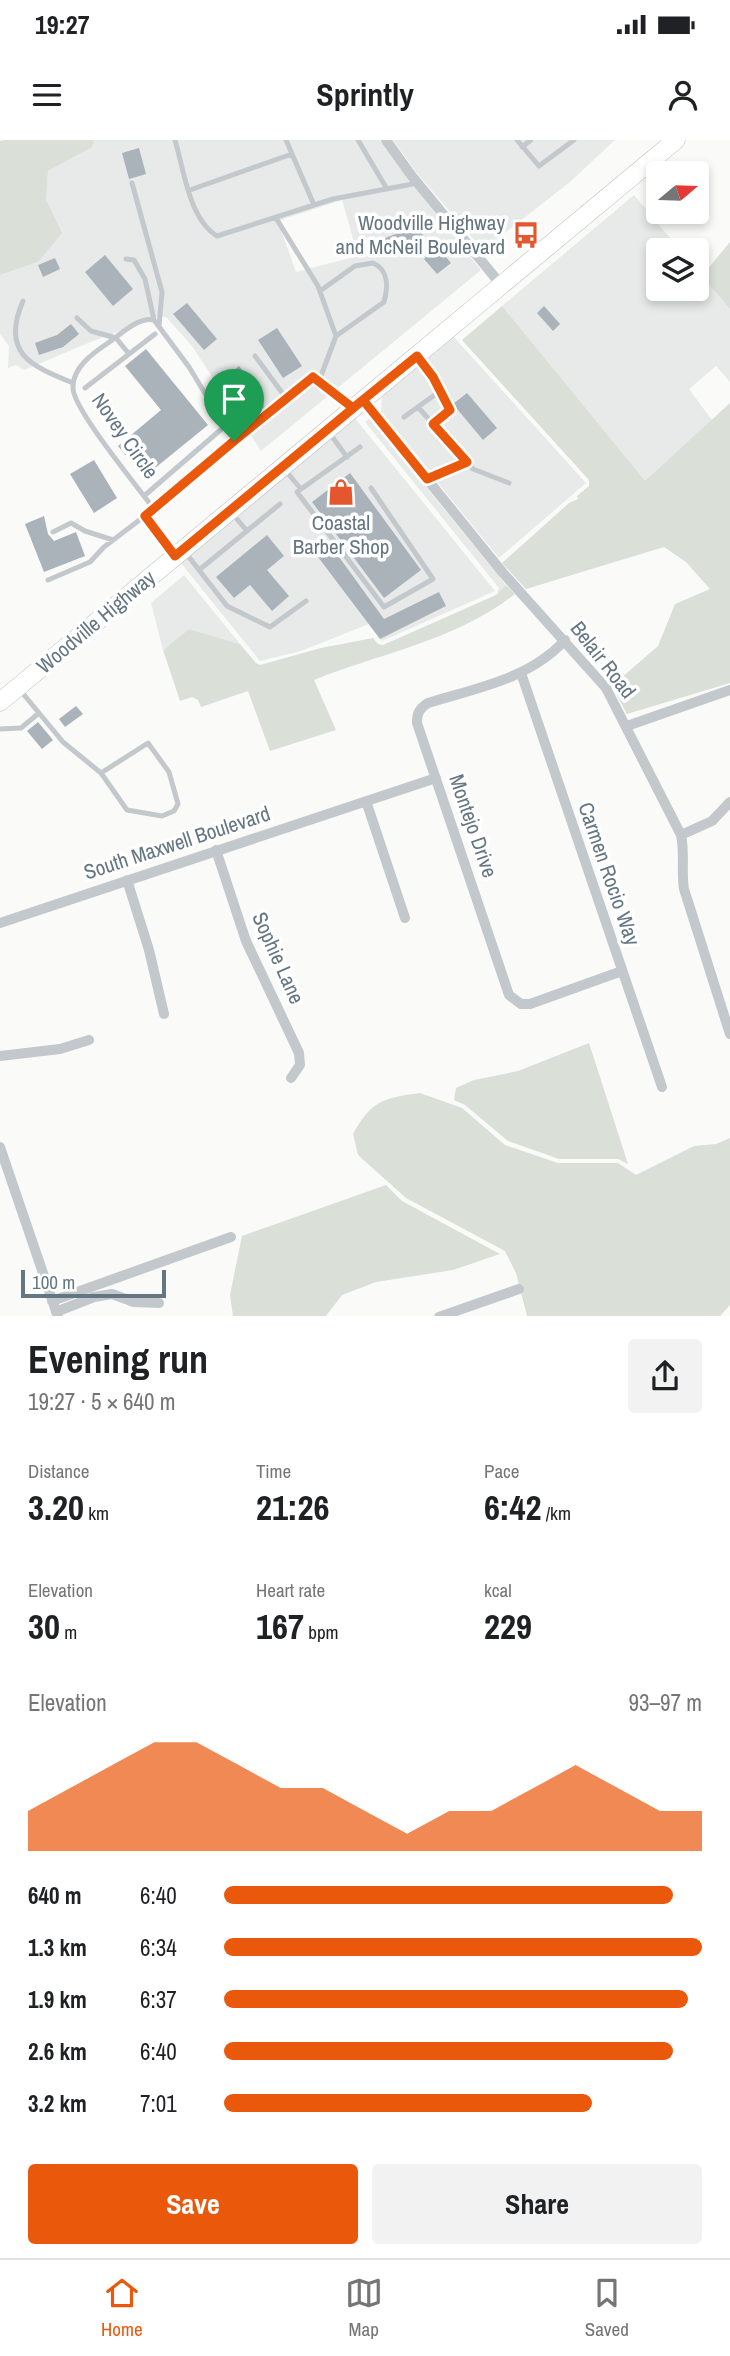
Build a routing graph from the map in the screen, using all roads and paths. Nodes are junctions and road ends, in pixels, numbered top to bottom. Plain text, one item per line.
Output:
1 (175, 140) edge
2 (296, 140) edge
3 (358, 140) edge
4 (386, 140) edge
5 (517, 140) edge
6 (531, 140) edge
7 (574, 140) edge
8 (676, 140) edge
9 (287, 142) edge
10 (522, 147) junction
11 (292, 154) junction
12 (131, 183) dead end
13 (418, 183) junction
14 (387, 189) junction
15 (190, 190) junction
16 (314, 205) junction
17 (276, 218) junction
18 (126, 259) dead end
19 (502, 286) junction
20 (320, 291) junction
21 (23, 301) dead end
22 (77, 318) dead end
23 (154, 320) junction
24 (159, 327) junction
25 (155, 334) dead end
26 (336, 336) junction
27 (116, 338) junction
28 (129, 354) junction
29 (255, 356) dead end
30 (417, 356) junction
31 (319, 381) junction
32 (73, 383) junction
33 (85, 388) dead end
34 (440, 391) junction
35 (254, 398) dead end
36 (286, 398) junction
37 (358, 404) junction
38 (418, 407) junction
39 (267, 413) junction
40 (404, 417) dead end
41 (433, 424) junction
42 (225, 426) junction
43 (327, 430) junction
44 (234, 441) junction
45 (201, 447) junction
46 (360, 447) dead end
47 (347, 457) junction
48 (211, 460) junction
49 (467, 462) junction
50 (283, 467) junction
51 (427, 479) junction
52 (509, 483) dead end
53 (370, 488) dead end
54 (301, 489) junction
55 (144, 496) junction
56 (280, 504) dead end
57 (230, 511) junction
58 (149, 512) junction
59 (247, 531) junction
60 (53, 532) dead end
61 (113, 540) junction
62 (179, 553) junction
63 (199, 570) junction
64 (48, 580) dead end
65 (306, 601) dead end
66 (565, 640) junction
67 (521, 673) junction
68 (18, 687) junction
69 (730, 690) edge
70 (0, 702) edge
71 (39, 713) junction
72 (627, 726) junction
73 (0, 729) edge
74 (101, 773) junction
75 (436, 778) junction
76 (366, 801) junction
77 (730, 802) edge
78 (681, 835) junction
79 (216, 850) junction
80 (127, 880) junction
81 (405, 918) dead end
82 (0, 923) edge
83 (622, 971) junction
84 (164, 1014) dead end
85 (730, 1034) edge
86 (89, 1040) dead end
87 (0, 1056) edge
88 (291, 1078) dead end
89 (662, 1087) dead end
90 (0, 1147) edge
91 (231, 1237) dead end
92 (519, 1289) dead end
93 (159, 1303) dead end
94 (55, 1310) edge
95 (445, 1316) edge

1 - 15 lane
2 - 9 lane
3 - 14 lane
4 - 13 street
5 - 10 lane
6 - 10 lane
7 - 10 lane
8 - 19 main road, Woodville Highway
9 - 11 lane
11 - 15 lane
11 - 16 lane
12 - 24 lane
13 - 14 lane
13 - 19 street
14 - 16 lane
15 - 17 lane
16 - 17 lane
17 - 20 lane
18 - 23 lane
19 - 30 main road, Woodville Highway
20 - 26 lane
20 - 26 lane
21 - 32 lane
22 - 27 lane
23 - 24 lane
23 - 27 lane, Novey Circle
24 - 42 lane
25 - 28 lane
26 - 31 lane
27 - 28 lane
27 - 32 lane, Novey Circle
28 - 33 lane
29 - 36 lane
30 - 34 lane
30 - 37 main road, Woodville Highway
31 - 36 lane
31 - 37 lane
32 - 55 lane, Novey Circle
34 - 38 lane
34 - 41 lane
35 - 39 lane
36 - 39 lane
37 - 43 main road, Woodville Highway
37 - 51 street, Belair Road
38 - 40 lane
38 - 41 lane
39 - 44 lane
41 - 49 lane
42 - 44 lane
42 - 45 lane
43 - 47 lane
43 - 50 main road, Woodville Highway
44 - 48 lane
45 - 48 lane
45 - 55 lane
46 - 47 lane
47 - 54 lane
48 - 58 lane
49 - 51 lane
49 - 52 lane
50 - 54 lane
50 - 57 main road, Woodville Highway
51 - 66 street, Belair Road
53 - 54 lane
55 - 58 lane, Novey Circle
56 - 59 lane
57 - 59 lane
57 - 62 main road, Woodville Highway
58 - 61 lane
58 - 62 street, Novey Circle
59 - 63 lane
60 - 61 lane
61 - 64 lane
62 - 63 lane
62 - 68 main road, Woodville Highway
63 - 65 lane
66 - 67 street, Montejo Drive
66 - 72 street, Belair Road
67 - 75 street, Montejo Drive
67 - 83 street, Carmen Rocio Way
68 - 70 main road, Woodville Highway
68 - 71 lane
69 - 72 street
71 - 73 lane
71 - 74 lane
72 - 78 street, Belair Road
74 - 74 lane
75 - 76 street, South Maxwell Boulevard
75 - 83 street, Montejo Drive
76 - 79 street, South Maxwell Boulevard
76 - 81 street
77 - 78 street
78 - 85 street, Belair Road
79 - 80 street, South Maxwell Boulevard
79 - 88 street, Sophie Lane
80 - 82 street, South Maxwell Boulevard
80 - 84 street
83 - 89 street, Carmen Rocio Way
86 - 87 street
90 - 94 street
91 - 94 street
92 - 95 street
93 - 94 street

